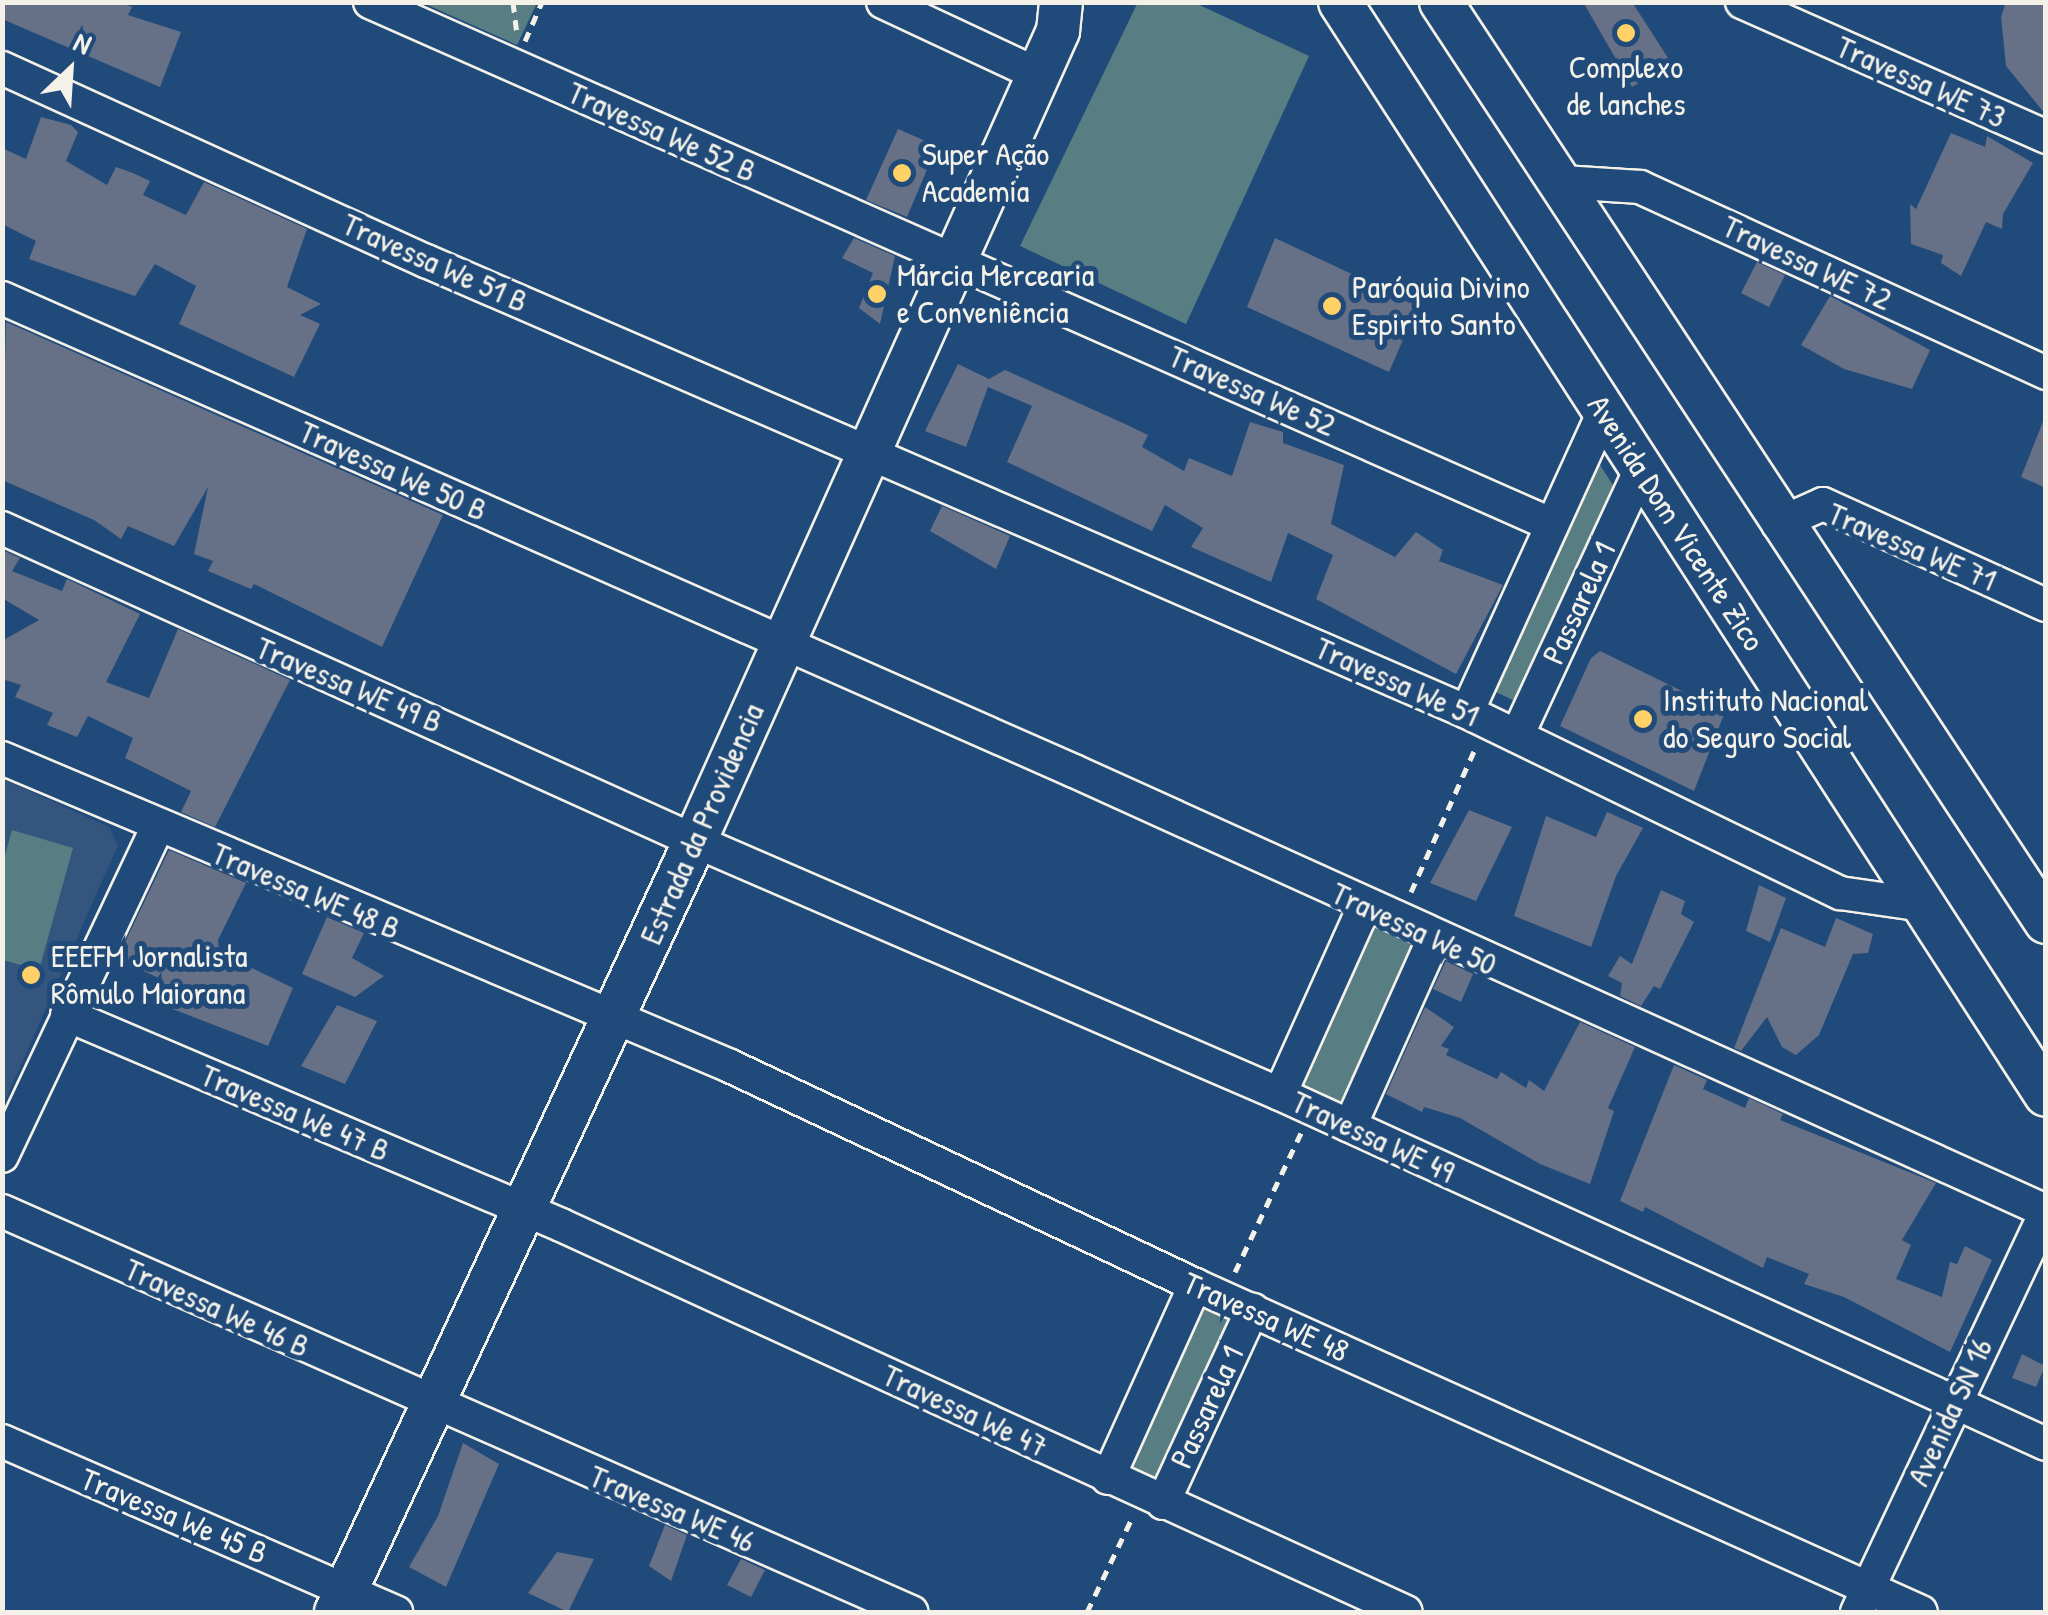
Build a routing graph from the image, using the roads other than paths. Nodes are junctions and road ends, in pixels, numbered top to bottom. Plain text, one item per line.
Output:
1 (370, 2) edge
2 (883, 2) edge
3 (1090, 2) edge
4 (1340, 2) edge
5 (1441, 2) edge
6 (1742, 2) edge
7 (1059, 17) edge
8 (2, 68) edge
9 (1037, 74) junction
10 (2046, 137) edge
11 (1563, 182) junction
12 (954, 260) junction
13 (2, 298) edge
14 (2046, 372) edge
15 (1604, 411) junction
16 (870, 450) junction
17 (1641, 469) junction
18 (1548, 523) junction
19 (1778, 524) junction
20 (2, 528) edge
21 (2046, 606) edge
22 (783, 644) junction
23 (1490, 724) junction
24 (2, 758) edge
25 (158, 826) junction
26 (695, 842) junction
27 (1923, 905) junction
28 (1364, 907) junction
29 (2046, 922) edge
30 (1434, 938) junction
31 (67, 1015) junction
32 (612, 1021) junction
33 (1280, 1094) junction
34 (2046, 1094) edge
35 (1350, 1126) junction
36 (2, 1156) edge
37 (2, 1211) edge
38 (523, 1211) junction
39 (2046, 1211) edge
40 (1223, 1298) junction
41 (1954, 1404) junction
42 (432, 1405) junction
43 (2, 1441) edge
44 (2046, 1444) edge
45 (1108, 1478) junction
46 (1153, 1499) junction
47 (342, 1600) edge
48 (1862, 1600) edge
49 (396, 1612) edge
50 (911, 1612) edge
51 (1406, 1612) edge
52 (1921, 1612) edge

1 - 12 street, Travessa We 52 B
2 - 9 street
3 - 7 main road, Estrada da Providencia
4 - 15 main road, Avenida Dom Vicente Zico
5 - 11 main road
6 - 10 street, Travessa WE 73
7 - 9 main road, Estrada da Providencia
8 - 16 street, Travessa We 51 B
9 - 12 main road, Estrada da Providencia
11 - 14 street, Travessa WE 72
11 - 19 main road
12 - 16 main road, Estrada da Providencia
12 - 18 street, Travessa We 52
13 - 22 street, Travessa We 50 B
15 - 17 main road, Avenida Dom Vicente Zico
15 - 18 street
16 - 22 main road, Estrada da Providencia
16 - 23 street, Travessa We 51
17 - 23 street, Passarela 1
17 - 27 main road, Avenida Dom Vicente Zico
18 - 23 street
19 - 21 street, Travessa WE 71
19 - 29 main road
20 - 26 street, Travessa WE 49 B
22 - 26 main road, Estrada da Providencia
22 - 28 street, Travessa We 50
23 - 27 street, Travessa We 51
24 - 25 street, Travessa WE 48 B
25 - 31 street
25 - 32 street, Travessa WE 48 B
26 - 32 main road, Estrada da Providencia
26 - 33 street, Travessa WE 49
27 - 34 main road, Avenida Dom Vicente Zico
28 - 30 street, Travessa We 50
28 - 33 street
30 - 35 street
30 - 39 street, Travessa We 50
31 - 36 street
31 - 38 street, Travessa We 47 B
32 - 38 main road, Estrada da Providencia
32 - 40 street, Travessa WE 48
33 - 35 street, Travessa WE 49
35 - 41 street, Travessa WE 49
37 - 42 street, Travessa We 46 B
38 - 42 main road, Estrada da Providencia
38 - 45 street, Travessa We 47
39 - 41 street, Avenida SN 16
40 - 45 street, Passarela 1
40 - 46 street, Passarela 1
40 - 48 street, Travessa WE 48
41 - 44 street, Travessa WE 49
41 - 48 street, Avenida SN 16
42 - 47 main road, Estrada da Providencia
42 - 50 street, Travessa WE 46
43 - 47 street, Travessa We 45 B
45 - 46 street, Travessa We 47
46 - 51 street, Travessa We 47
47 - 49 street, Travessa We 45 B
48 - 52 street, Travessa WE 48

